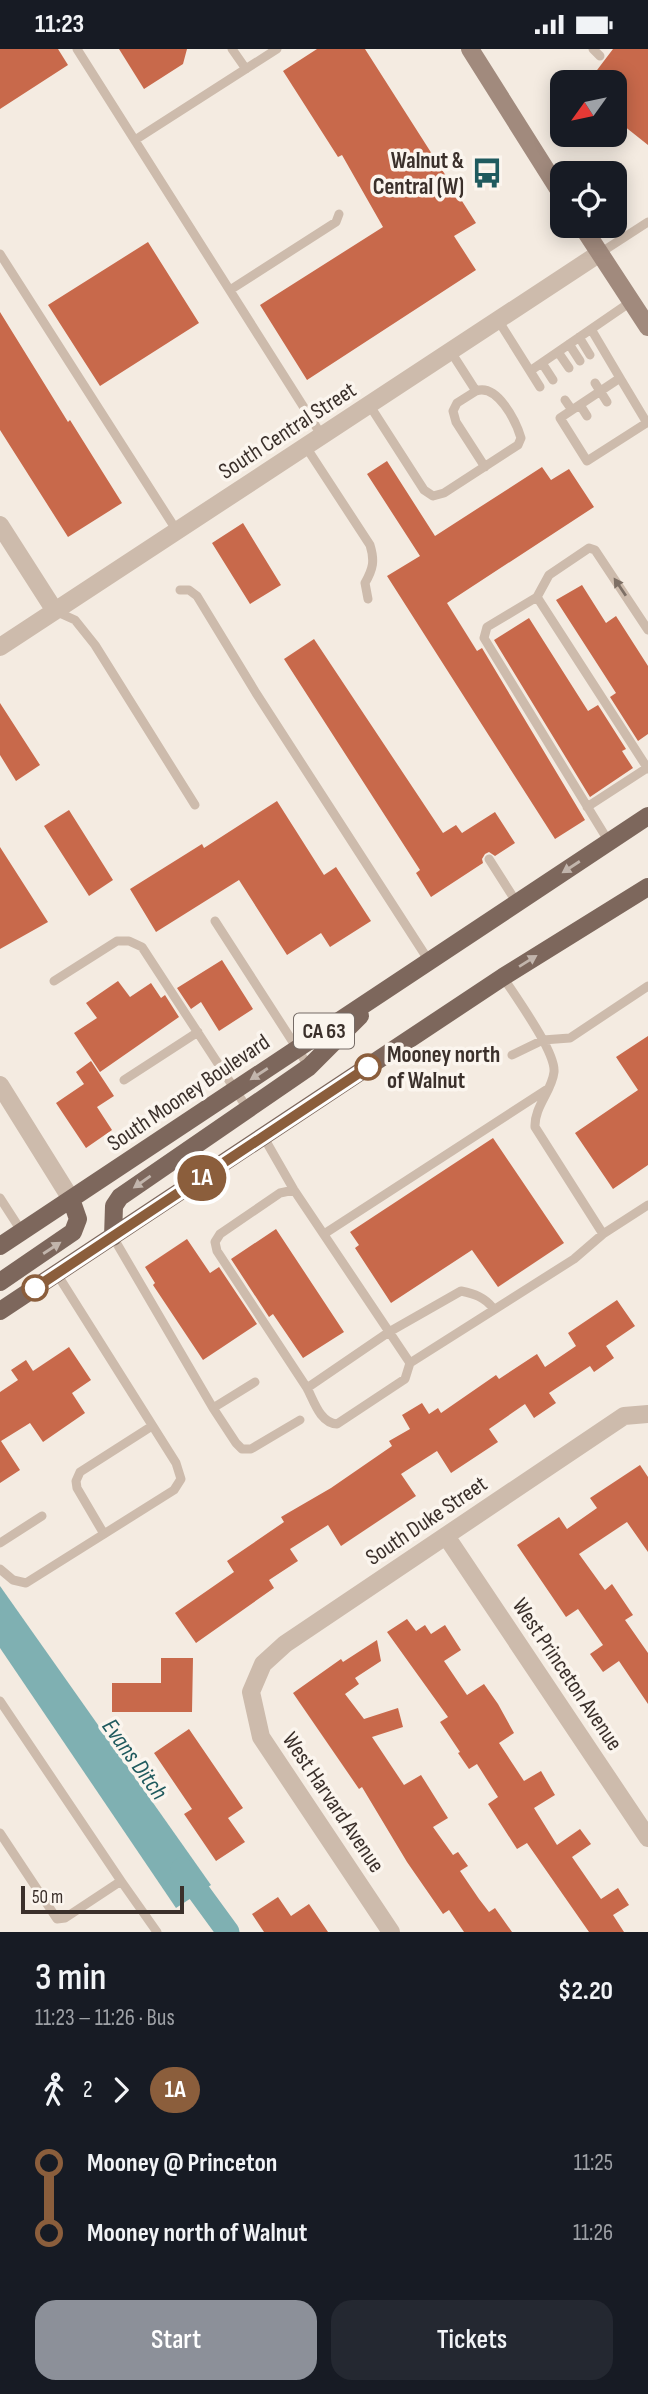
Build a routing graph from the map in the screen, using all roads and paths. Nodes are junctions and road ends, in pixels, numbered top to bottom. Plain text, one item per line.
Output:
1 (77, 49) edge
2 (233, 49) edge
3 (277, 49) edge
4 (470, 49) edge
5 (246, 69) junction
6 (135, 140) junction
7 (550, 176) edge
8 (339, 214) dead end
9 (648, 222) edge
10 (590, 238) edge
11 (600, 253) junction
12 (0, 254) edge
13 (230, 290) junction
14 (632, 301) junction
15 (498, 320) junction
16 (648, 327) edge
17 (590, 330) junction
18 (579, 337) junction
19 (569, 344) junction
20 (451, 352) junction
21 (558, 352) junction
22 (590, 355) dead end
23 (580, 362) dead end
24 (542, 363) junction
25 (569, 368) dead end
26 (530, 371) junction
27 (620, 378) junction
28 (552, 380) dead end
29 (540, 387) dead end
30 (597, 387) junction
31 (476, 391) junction
32 (565, 400) dead end
33 (607, 402) dead end
34 (370, 406) junction
35 (554, 408) dead end
36 (576, 408) junction
37 (587, 416) dead end
38 (560, 418) junction
39 (648, 422) edge
40 (622, 425) dead end
41 (628, 435) junction
42 (322, 436) junction
43 (601, 437) dead end
44 (306, 447) junction
45 (608, 448) junction
46 (485, 467) junction
47 (0, 525) edge
48 (177, 531) junction
49 (180, 590) dead end
50 (537, 597) junction
51 (369, 599) dead end
52 (55, 611) junction
53 (648, 629) edge
54 (0, 647) edge
55 (648, 768) edge
56 (195, 805) dead end
57 (587, 807) junction
58 (648, 816) edge
59 (608, 842) junction
60 (489, 859) dead end
61 (648, 887) edge
62 (517, 903) junction
63 (215, 921) dead end
64 (429, 961) junction
65 (503, 977) junction
66 (54, 981) dead end
67 (648, 986) edge
68 (387, 989) junction
69 (198, 1032) junction
70 (543, 1040) junction
71 (297, 1049) junction
72 (512, 1055) dead end
73 (309, 1067) junction
74 (124, 1080) dead end
75 (0, 1085) edge
76 (547, 1089) junction
77 (235, 1090) junction
78 (247, 1108) junction
79 (264, 1136) junction
80 (295, 1190) junction
81 (0, 1198) edge
82 (71, 1199) junction
83 (648, 1205) edge
84 (22, 1232) junction
85 (324, 1234) junction
86 (603, 1234) junction
87 (113, 1237) junction
88 (0, 1246) edge
89 (57, 1274) junction
90 (0, 1282) edge
91 (493, 1308) junction
92 (0, 1311) edge
93 (389, 1332) junction
94 (410, 1363) junction
95 (255, 1382) dead end
96 (307, 1388) junction
97 (213, 1408) junction
98 (648, 1414) edge
99 (300, 1420) dead end
100 (152, 1426) junction
101 (42, 1516) dead end
102 (104, 1534) junction
103 (446, 1537) junction
104 (0, 1543) edge
105 (0, 1569) edge
106 (251, 1692) joint
107 (0, 1701) edge
108 (0, 1833) edge
109 (648, 1838) edge
110 (121, 1881) junction
111 (156, 1932) edge
112 (391, 1932) edge

1 - 6 lane
2 - 5 lane
3 - 5 lane
4 - 7 main road
5 - 6 lane
6 - 13 lane
8 - 13 lane
9 - 11 lane
10 - 11 main road
11 - 14 main road
11 - 15 street, South Central Street
12 - 48 lane
13 - 42 lane
14 - 16 main road
14 - 17 lane
15 - 20 street, South Central Street
15 - 26 lane
17 - 18 lane
17 - 27 lane
18 - 19 lane
18 - 22 lane
19 - 21 lane
19 - 23 lane
20 - 31 lane
20 - 34 street, South Central Street
21 - 24 lane
21 - 25 lane
24 - 26 lane
24 - 28 lane
26 - 29 lane
27 - 30 lane
27 - 39 lane
30 - 33 lane
30 - 36 lane
31 - 46 lane
31 - 46 lane
32 - 36 lane
34 - 42 street, South Central Street
34 - 46 lane
35 - 38 lane
36 - 37 lane
36 - 38 lane
38 - 45 lane
39 - 41 lane
40 - 41 lane
41 - 45 lane
42 - 44 street, South Central Street
43 - 45 lane
44 - 48 street, South Central Street
44 - 51 lane
47 - 52 street
48 - 52 street, South Central Street
49 - 64 lane
53 -> 50 lane
50 - 55 lane
50 - 57 lane
52 - 54 street, South Central Street
52 - 56 lane
55 - 57 lane
57 - 59 lane
58 - 59 main road, South Mooney Boulevard / CA 63
59 -> 62 main road, South Mooney Boulevard / CA 63
60 - 62 lane
65 -> 61 main road, CA 63
62 - 64 main road, South Mooney Boulevard / CA 63
63 - 71 lane
64 - 68 main road, South Mooney Boulevard / CA 63
65 - 70 lane
65 - 79 main road, CA 63
66 - 69 lane
67 - 70 lane
68 - 71 main road, South Mooney Boulevard / CA 63
68 - 73 main road
69 - 74 lane
69 - 77 lane
70 - 72 lane
70 - 76 lane
71 - 73 lane
71 -> 77 main road, South Mooney Boulevard / CA 63
73 - 78 main road
75 - 82 street
76 - 85 lane
76 - 86 lane
77 - 78 lane
77 - 82 main road, South Mooney Boulevard / CA 63
78 -> 87 main road
79 - 80 lane
79 - 87 main road, CA 63
80 - 85 lane
80 - 96 lane
81 - 84 lane
82 - 84 main road, South Mooney Boulevard / CA 63
90 -> 82 main road
83 - 86 lane
84 - 88 main road, South Mooney Boulevard / CA 63
85 - 93 lane
86 - 91 lane
87 - 89 main road, CA 63
87 - 97 lane
89 - 92 main road, CA 63
89 - 100 lane
91 - 93 lane
91 - 94 lane
93 - 94 lane
93 - 96 lane
94 - 96 lane
95 - 97 lane
97 - 99 lane
98 - 103 street, South Duke Street
100 - 102 lane
100 - 102 lane
101 - 104 lane
102 - 105 lane
103 - 106 street, South Duke Street
103 - 109 street, West Princeton Avenue
106 - 112 street, West Harvard Avenue
107 - 110 lane
108 - 110 lane
110 - 111 lane

